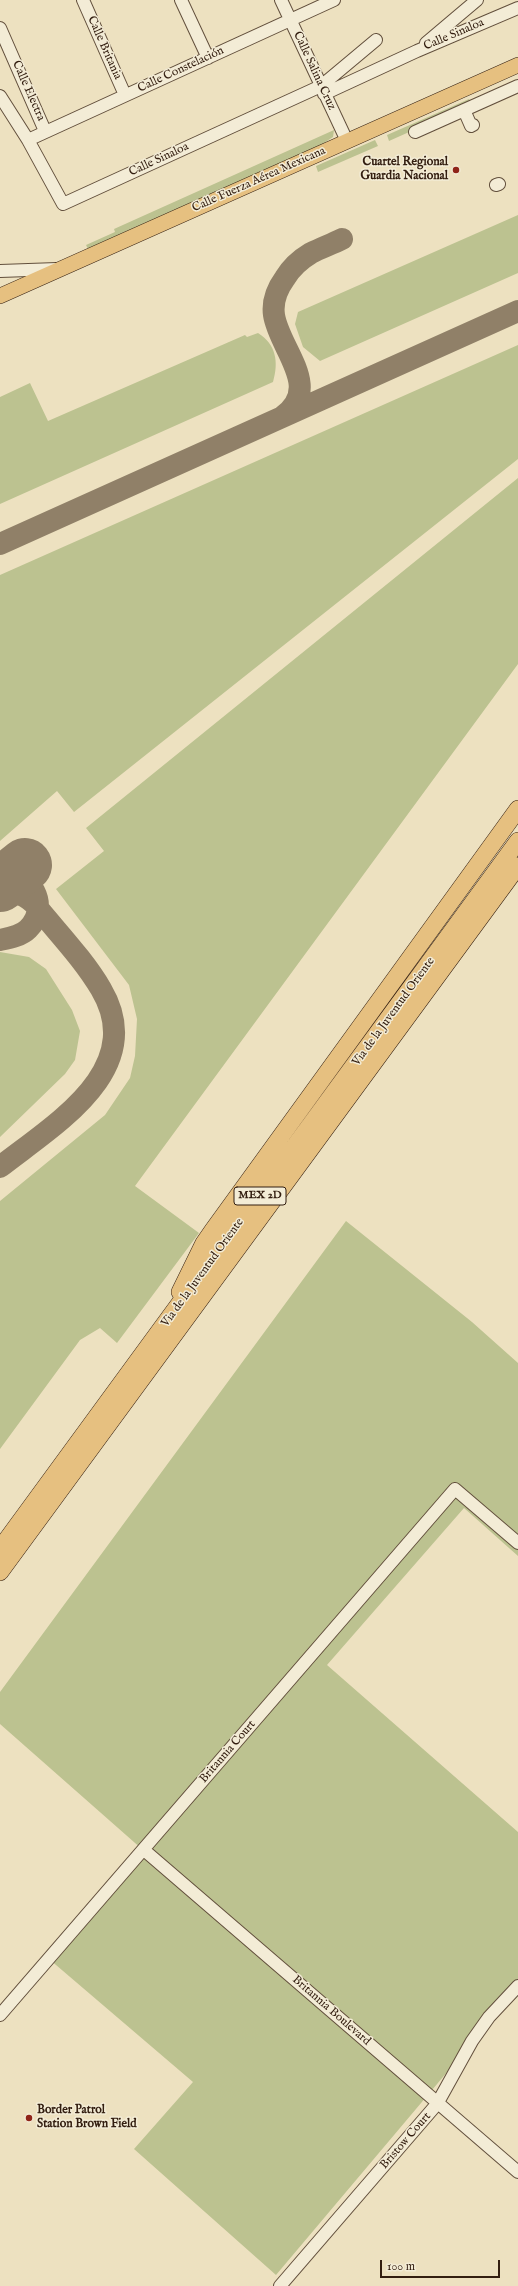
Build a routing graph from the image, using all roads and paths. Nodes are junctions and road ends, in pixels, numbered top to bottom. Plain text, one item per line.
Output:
1 (83, 0) edge
2 (182, 0) edge
3 (281, 0) edge
4 (334, 0) edge
5 (477, 0) edge
6 (518, 8) edge
7 (290, 20) junction
8 (0, 28) edge
9 (376, 40) dead end
10 (417, 51) junction
11 (208, 58) junction
12 (518, 65) edge
13 (518, 86) edge
14 (322, 90) junction
15 (126, 95) junction
16 (1, 99) edge
17 (464, 110) junction
18 (473, 125) dead end
19 (45, 131) junction
20 (415, 132) dead end
21 (28, 140) junction
22 (347, 141) junction
23 (60, 269) junction
24 (0, 271) edge
25 (0, 296) edge
26 (518, 809) edge
27 (518, 841) edge
28 (518, 866) edge
29 (163, 1328) junction
30 (518, 1542) edge
31 (0, 1549) edge
32 (0, 1572) edge
33 (144, 1850) junction
34 (518, 1986) edge
35 (0, 2015) edge
36 (438, 2104) junction
37 (518, 2172) edge
38 (280, 2286) edge

1 - 15 street, Calle Britania
2 - 11 street
3 - 7 street, Calle Salina Cruz
4 - 7 street, Calle Constelación
5 - 10 street
6 - 10 street, Calle Sinaloa
7 - 11 street, Calle Constelación
7 - 14 street, Calle Salina Cruz
8 - 19 street, Calle Electra
9 - 14 street
10 - 14 street, Calle Sinaloa
11 - 15 street, Calle Constelación
12 - 22 main road, Calle Fuerza Aérea Mexicana
13 - 17 street
14 - 21 street, Calle Sinaloa
14 - 22 street, Calle Salina Cruz
15 - 19 street, Calle Constelación
16 - 21 street
17 - 18 street
17 - 20 street
19 - 21 street, Calle Constelación
22 - 23 main road, Calle Fuerza Aérea Mexicana
23 - 24 street
23 - 25 main road, Calle Fuerza Aérea Mexicana
26 - 29 highway
27 - 29 highway, Via de la Juventud Oriente / MEX 2D
28 - 32 highway, Via de la Juventud Oriente / MEX 2D
29 - 31 highway, Via de la Juventud Oriente / MEX 2D
30 - 33 street, Britannia Court
33 - 35 street, Britannia Court
33 - 36 street, Britannia Boulevard
34 - 36 street, Bristow Court
36 - 37 street, Britannia Boulevard
36 - 38 street, Bristow Court

